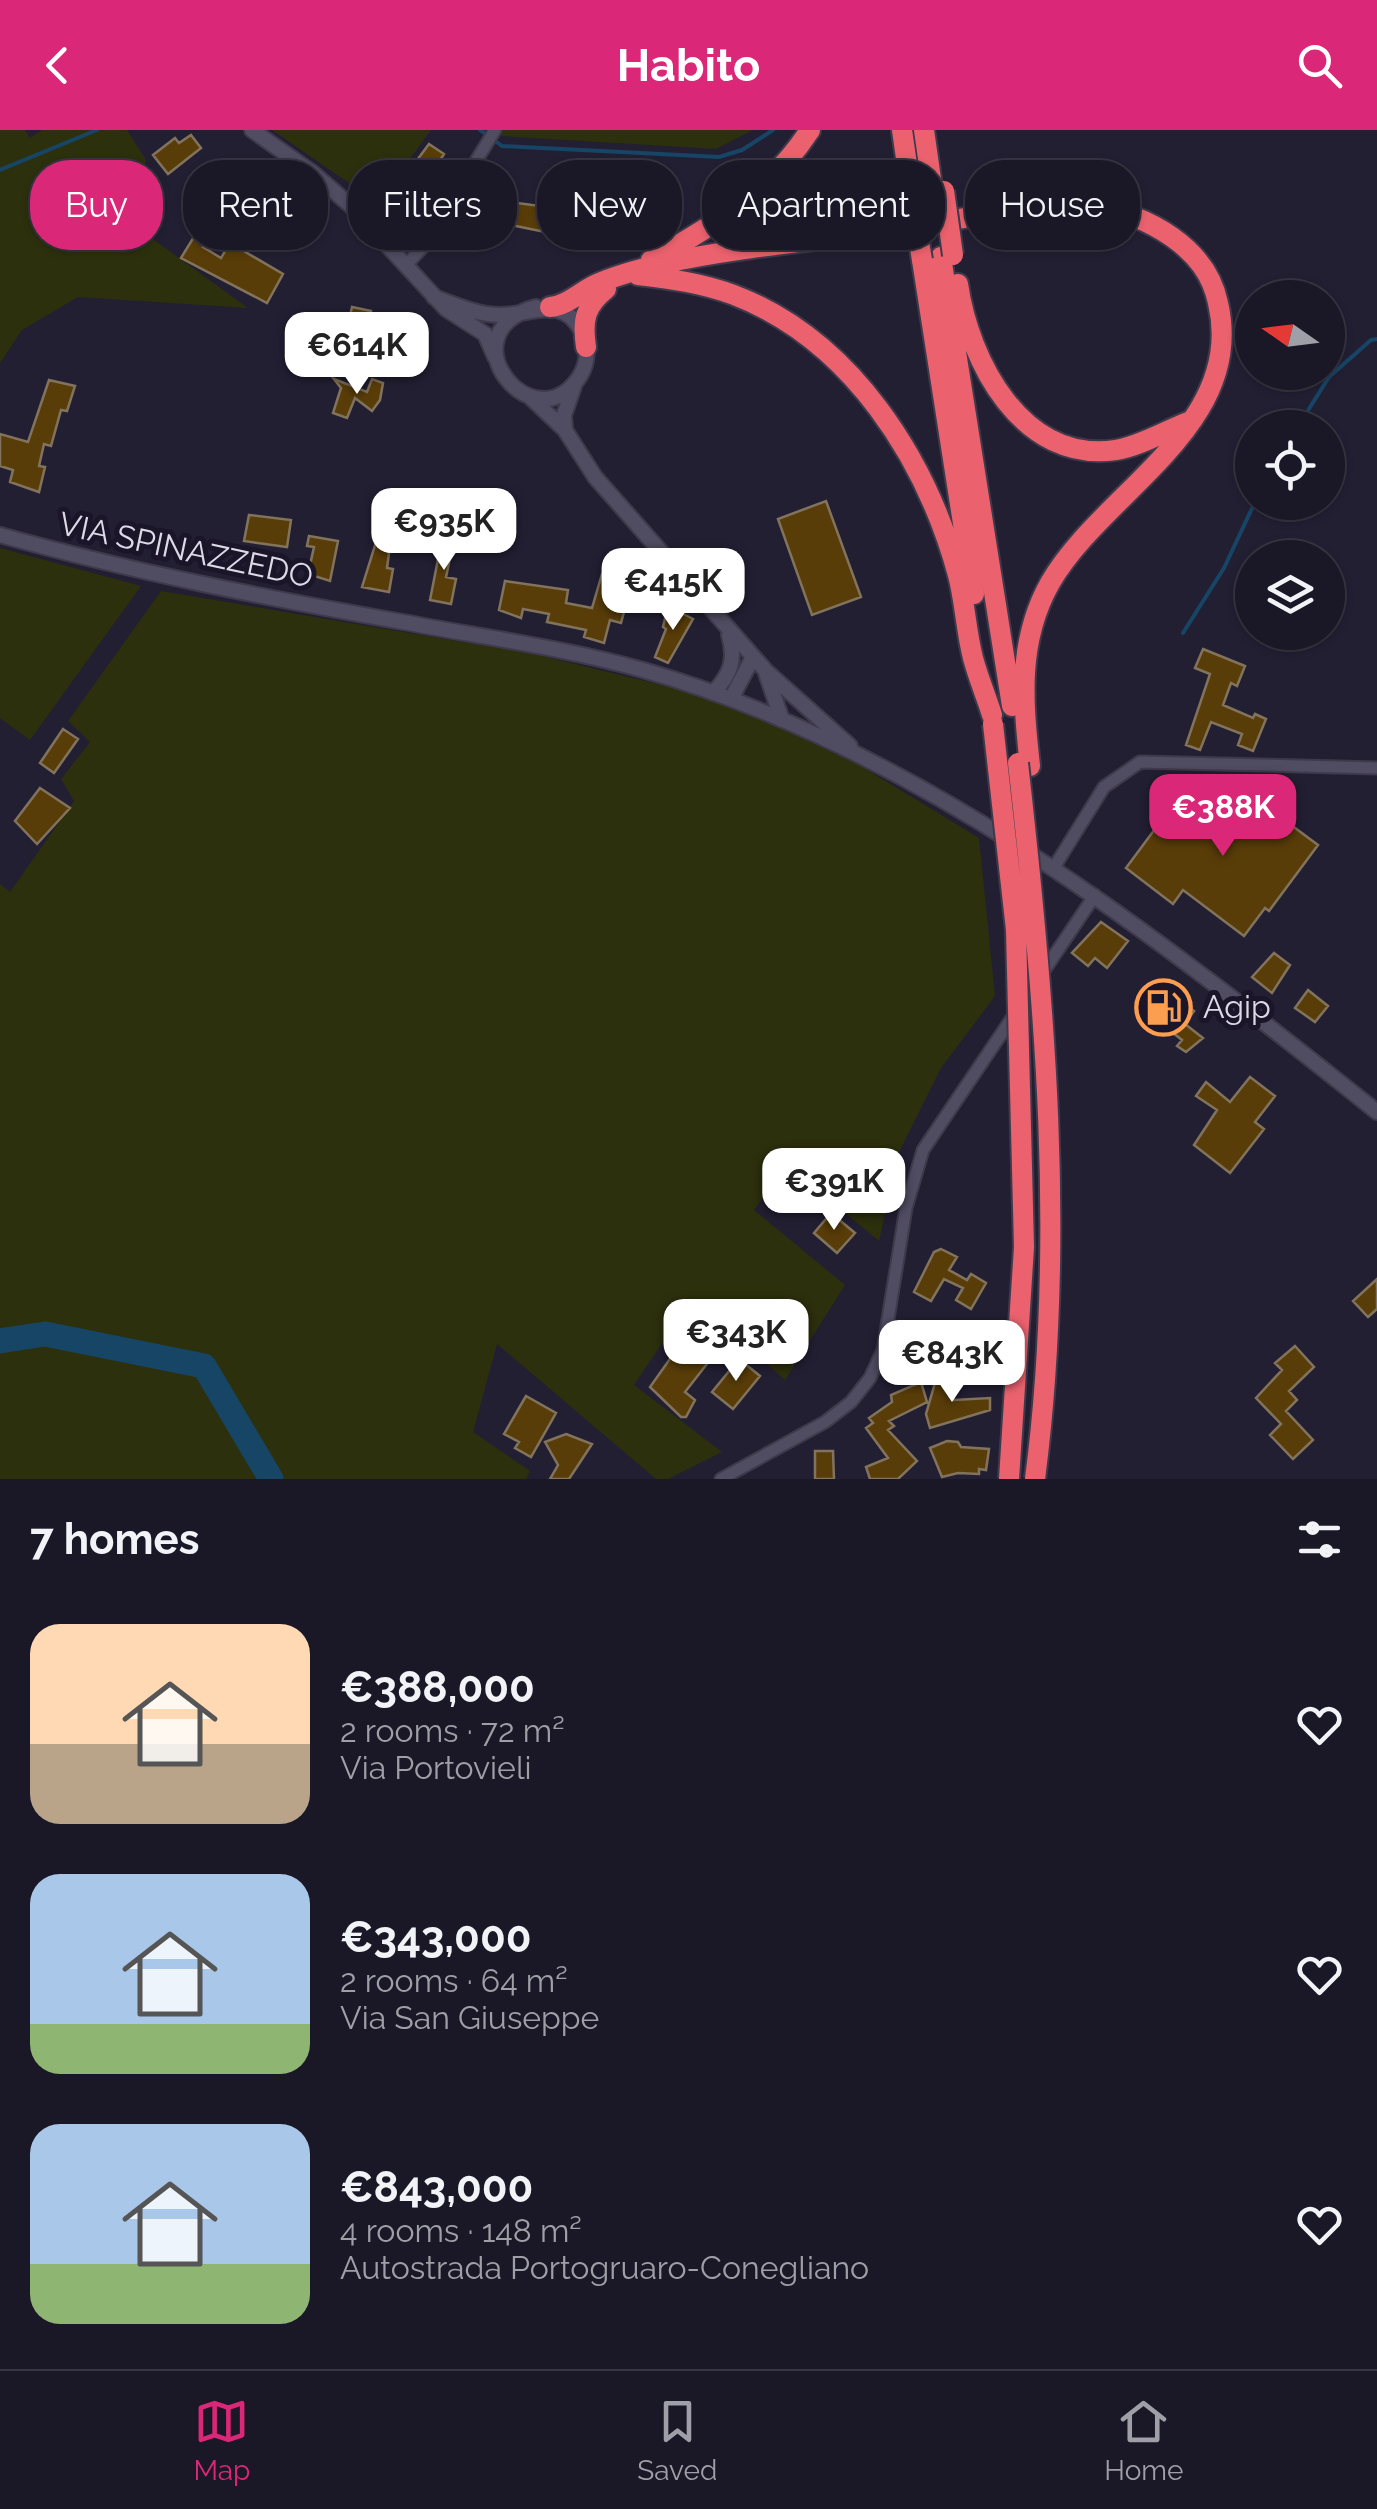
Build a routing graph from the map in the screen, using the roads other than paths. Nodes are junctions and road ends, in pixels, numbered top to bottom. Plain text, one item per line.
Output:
1 (252, 130) edge
2 (495, 130) edge
3 (810, 130) edge
4 (902, 130) edge
5 (925, 130) edge
6 (939, 257) junction
7 (406, 264) junction
8 (626, 274) junction
9 (434, 297) junction
10 (543, 307) junction
11 (586, 347) junction
12 (496, 358) junction
13 (577, 380) junction
14 (529, 396) junction
15 (1190, 422) junction
16 (565, 430) junction
17 (0, 535) edge
18 (727, 629) junction
19 (753, 657) junction
20 (766, 671) junction
21 (713, 692) junction
22 (731, 699) junction
23 (782, 720) junction
24 (993, 720) junction
25 (856, 754) junction
26 (1024, 765) junction
27 (1377, 768) edge
28 (1052, 869) junction
29 (1095, 895) junction
30 (1377, 1112) edge
31 (720, 1479) edge
32 (1009, 1479) edge
33 (1035, 1479) edge

1 - 7 street
2 - 7 street
3 - 8 highway
4 - 6 highway, bridge
5 - 6 highway
6 - 15 highway
6 - 24 highway
6 - 26 highway
7 - 9 street
8 - 10 highway
8 - 11 highway
8 - 15 highway
8 - 24 highway
9 - 10 street
9 - 12 street
10 - 11 street
10 - 12 street
11 - 13 street
12 - 14 street
13 - 14 street
13 - 16 street
14 - 16 street
15 - 26 highway
16 - 18 street
17 - 21 street, VIA SPINAZZEDO
18 - 19 street
18 - 21 street
19 - 20 street
19 - 22 street
20 - 23 street
20 - 25 street
21 - 22 street, VIA SPINAZZEDO
22 - 23 street, VIA SPINAZZEDO
23 - 25 street, VIA SPINAZZEDO
24 - 32 highway, bridge
25 - 28 street
26 - 33 highway, bridge
27 - 28 street
28 - 29 street
29 - 30 street
29 - 31 street

